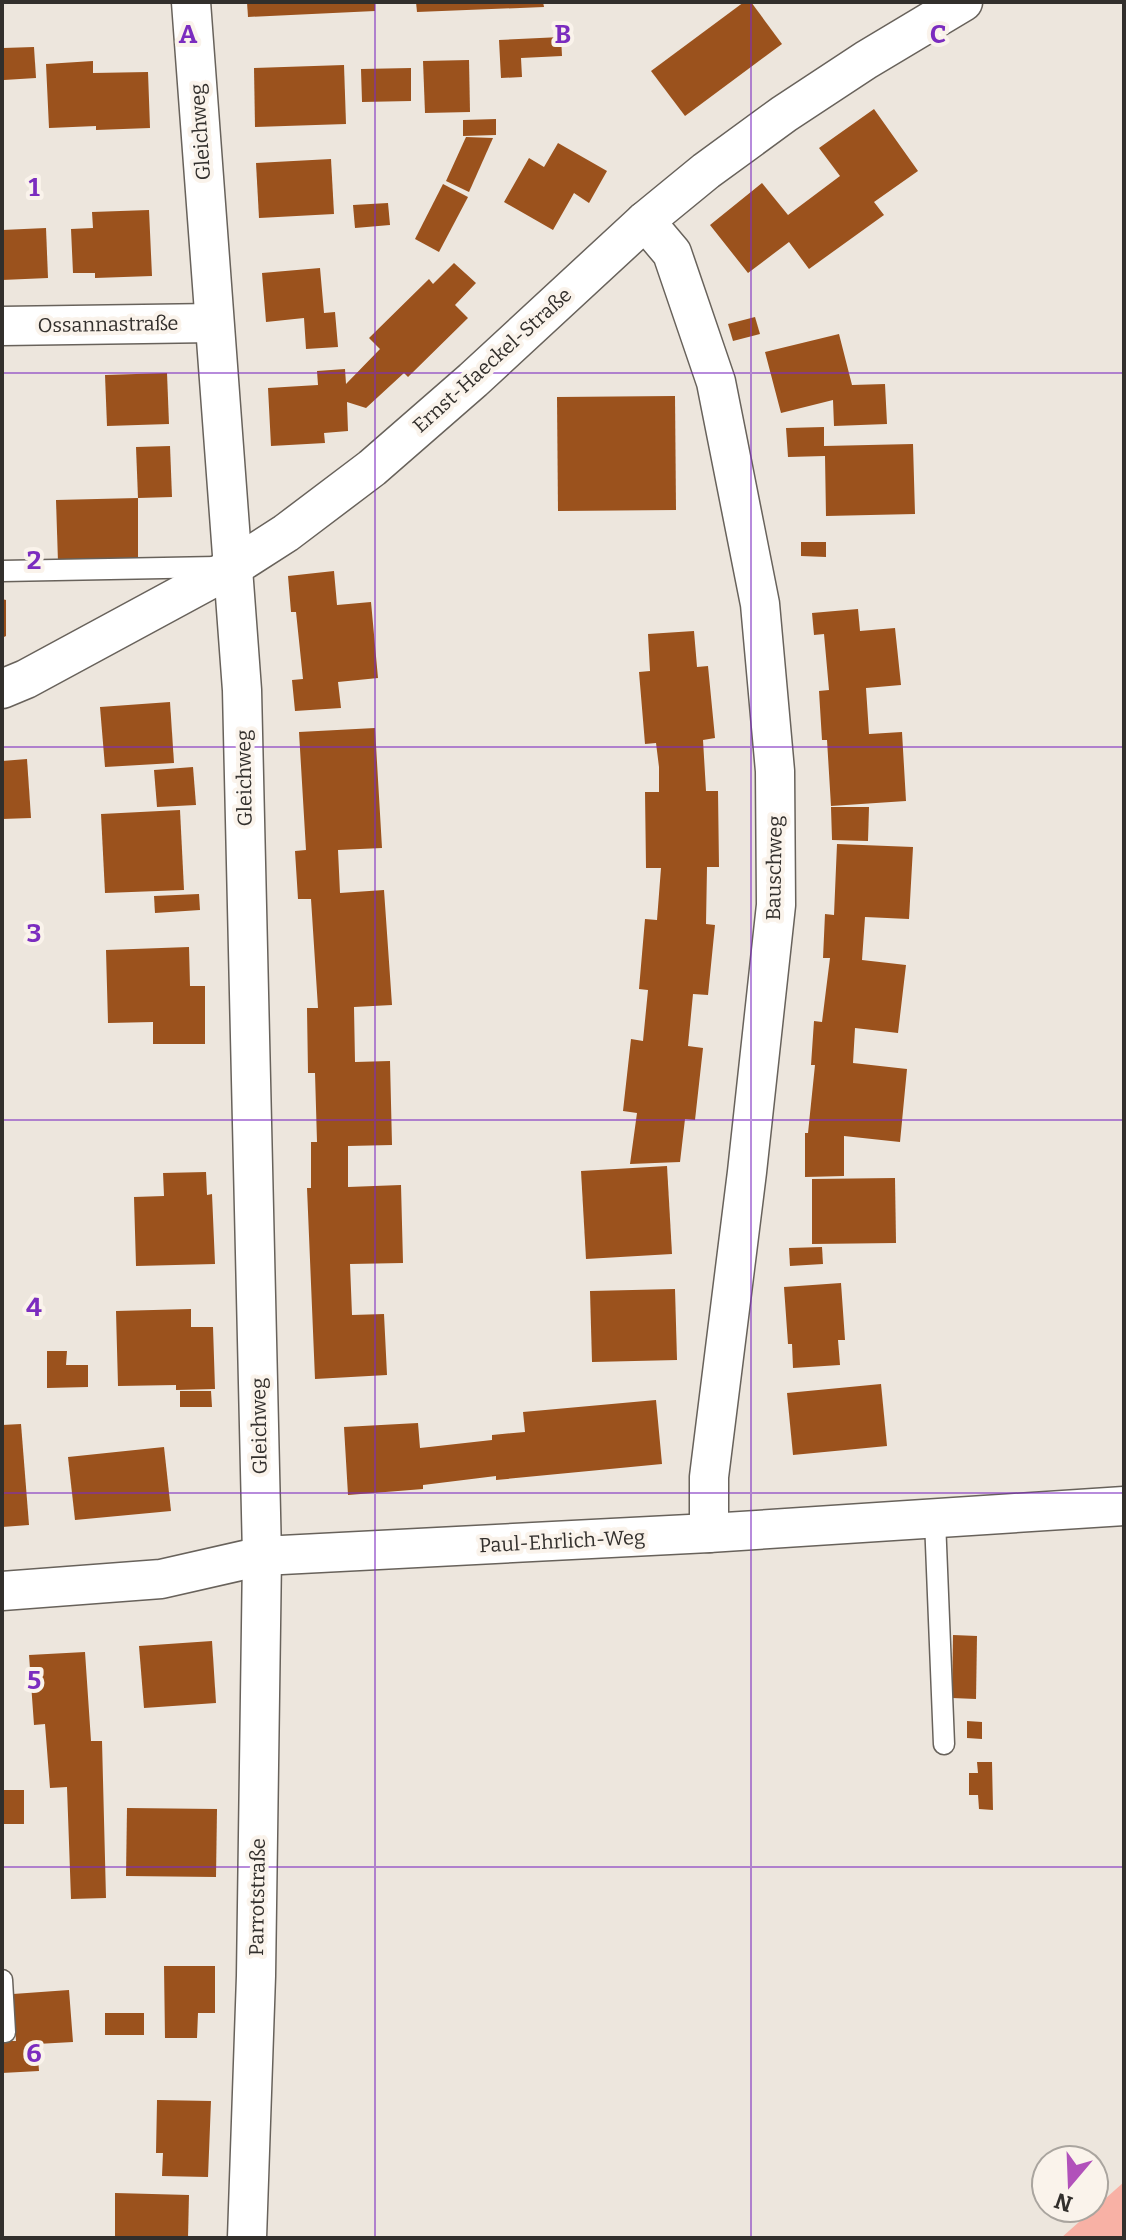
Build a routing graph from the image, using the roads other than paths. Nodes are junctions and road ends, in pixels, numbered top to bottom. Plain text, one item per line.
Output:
1 (191, 2) edge
2 (963, 2) edge
3 (645, 221) junction
4 (214, 323) junction
5 (2, 326) edge
6 (233, 567) junction
7 (2, 571) edge
8 (2, 689) edge
9 (1124, 1506) edge
10 (935, 1520) junction
11 (709, 1533) junction
12 (262, 1556) junction
13 (2, 1591) edge
14 (944, 1744) dead end
15 (2, 1980) edge
16 (5, 2032) dead end
17 (247, 2238) edge

1 - 4 street, Gleichweg
2 - 3 street, Ernst-Haeckel-Straße
3 - 6 street, Ernst-Haeckel-Straße
3 - 11 street, Bauschweg
4 - 5 street, Ossannastraße
4 - 6 street, Gleichweg
6 - 7 lane
6 - 8 street, Ernst-Haeckel-Straße
6 - 12 street, Gleichweg
9 - 10 street, Paul-Ehrlich-Weg
10 - 11 street, Paul-Ehrlich-Weg
10 - 14 lane
11 - 12 street, Paul-Ehrlich-Weg
12 - 13 street, Paul-Ehrlich-Weg
12 - 17 street, Parrotstraße
15 - 16 lane

